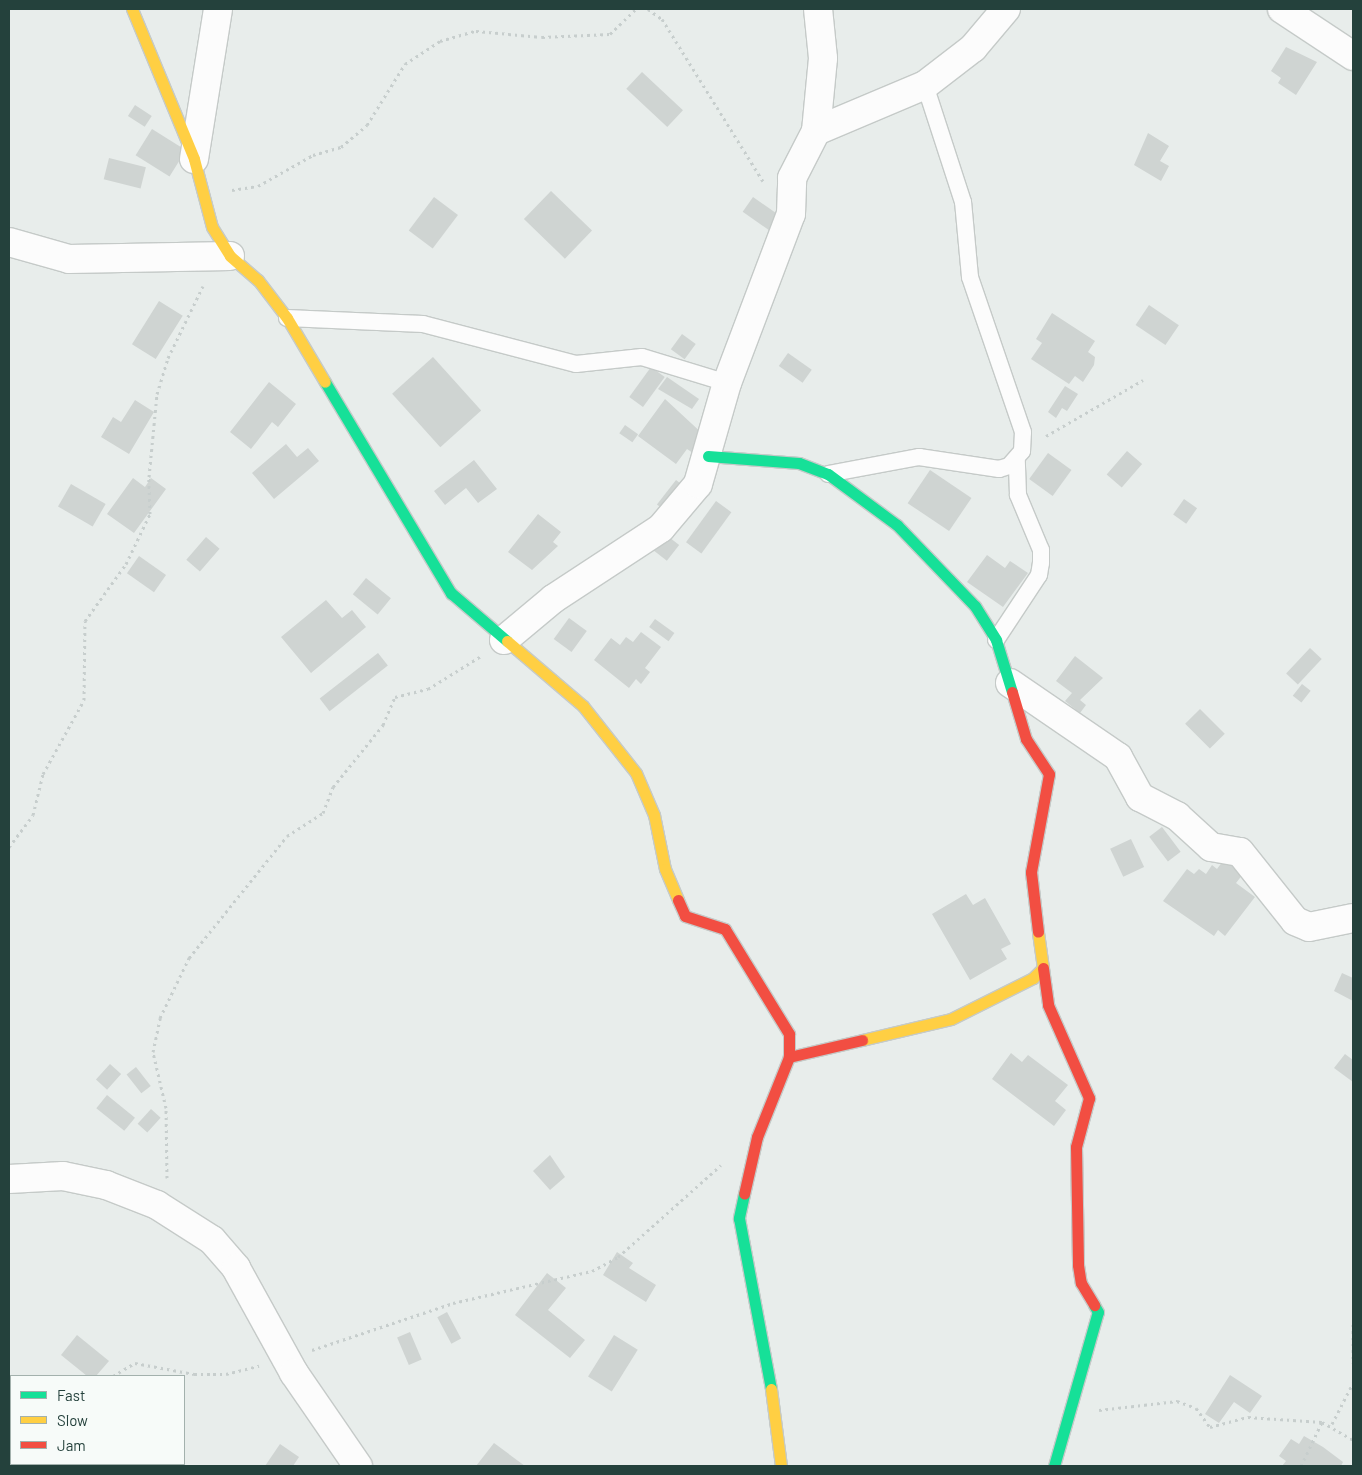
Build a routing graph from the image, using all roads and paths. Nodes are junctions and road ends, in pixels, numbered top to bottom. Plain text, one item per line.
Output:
1 (132, 9) edge
2 (218, 9) edge
3 (636, 9) edge
4 (648, 9) edge
5 (818, 9) edge
6 (1006, 9) edge
7 (1282, 9) edge
8 (1353, 56) edge
9 (925, 84) junction
10 (816, 131) junction
11 (194, 160) junction
12 (202, 195) junction
13 (791, 214) junction
14 (9, 242) edge
15 (230, 256) junction
16 (287, 318) junction
17 (1143, 380) dead end
18 (726, 383) junction
19 (1019, 455) junction
20 (708, 456) junction
21 (828, 474) junction
22 (504, 640) junction
23 (996, 640) junction
24 (1010, 682) junction
25 (9, 847) edge
26 (1353, 918) edge
27 (1043, 968) junction
28 (789, 1057) junction
29 (757, 1137) junction
30 (9, 1179) edge
31 (164, 1210) junction
32 (1353, 1324) edge
33 (286, 1359) junction
34 (1353, 1362) edge
35 (115, 1375) edge
36 (1353, 1383) edge
37 (1070, 1414) junction
38 (1322, 1422) junction
39 (1332, 1424) junction
40 (1353, 1440) edge
41 (358, 1466) edge
42 (781, 1466) edge
43 (1054, 1466) edge
44 (1301, 1466) edge

1 - 11 street
2 - 11 street
3 - 12 path
4 - 13 path
5 - 10 street
6 - 9 street
7 - 8 street
9 - 10 street
9 - 19 lane
10 - 13 street
11 - 12 street
12 - 15 street
13 - 18 street
14 - 15 street
15 - 16 street
15 - 25 path
16 - 18 lane
16 - 22 street
17 - 19 path
18 - 20 street
19 - 21 lane
19 - 23 lane
20 - 21 street
20 - 22 street
21 - 23 street
22 - 28 street
22 - 31 path
23 - 24 street
24 - 26 street
24 - 27 street
27 - 28 street
27 - 37 street
28 - 29 street
29 - 33 path
29 - 42 street
30 - 31 street
31 - 33 street
32 - 34 path
33 - 35 path
33 - 41 street
36 - 39 path
37 - 38 path
37 - 43 street
38 - 39 path
38 - 44 path
39 - 40 path

